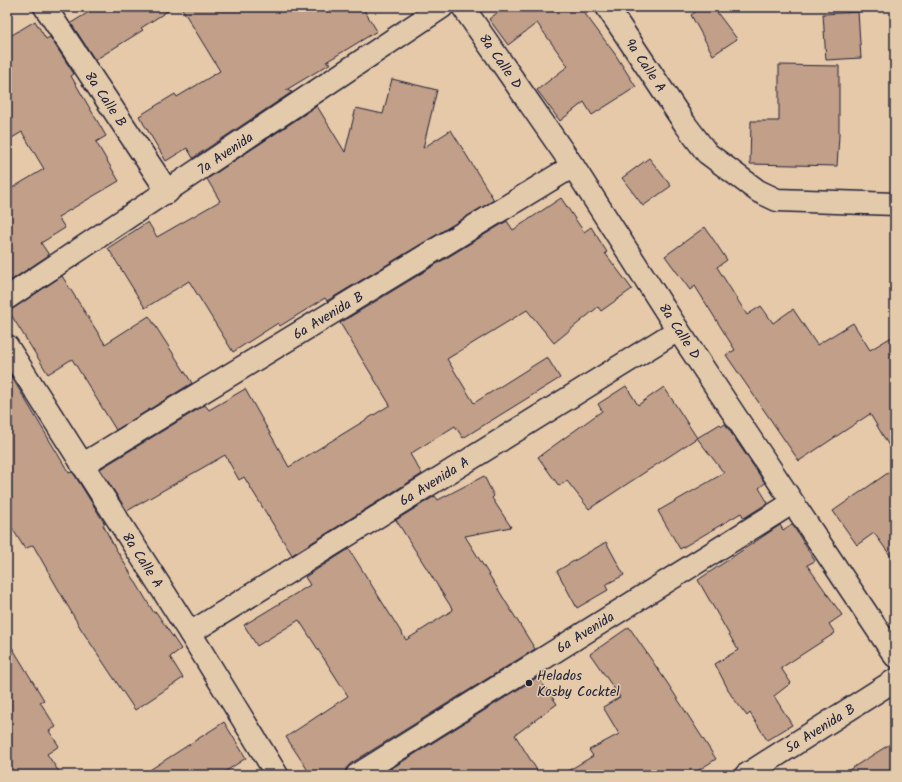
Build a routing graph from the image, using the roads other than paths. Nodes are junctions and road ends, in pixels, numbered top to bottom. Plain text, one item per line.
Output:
1 (45, 7) edge
2 (442, 7) edge
3 (463, 7) edge
4 (607, 7) edge
5 (573, 166) junction
6 (168, 192) junction
7 (895, 204) edge
8 (7, 298) edge
9 (678, 330) junction
10 (7, 346) edge
11 (82, 465) junction
12 (792, 503) junction
13 (190, 633) junction
14 (895, 656) edge
15 (895, 680) edge
16 (277, 775) edge
17 (357, 775) edge
18 (746, 775) edge

1 - 6 street, 8a Calle B
2 - 6 street, 7a Avenida
3 - 5 street, 8a Calle D
4 - 7 street, 9a Calle A
5 - 9 street, 8a Calle D
5 - 11 street, 6a Avenida B
6 - 8 street, 7a Avenida
9 - 12 street, 8a Calle D
9 - 13 street, 6a Avenida A
10 - 11 street, 8a Calle A
11 - 13 street, 8a Calle A
12 - 14 street, 8a Calle D
12 - 17 street, 6a Avenida
13 - 16 street, 8a Calle A
15 - 18 street, 5a Avenida B

